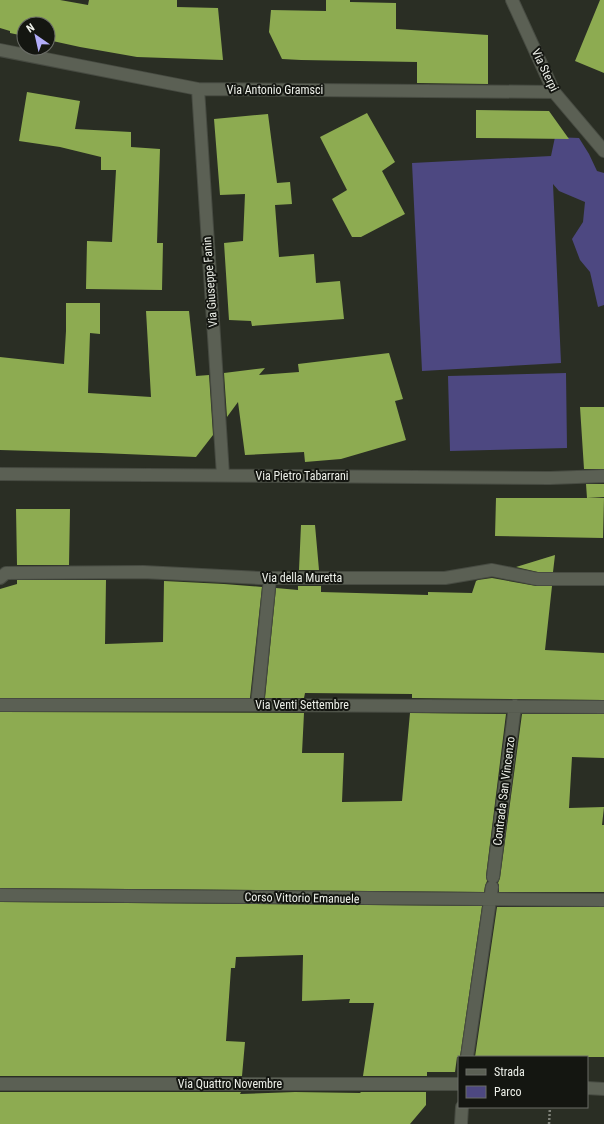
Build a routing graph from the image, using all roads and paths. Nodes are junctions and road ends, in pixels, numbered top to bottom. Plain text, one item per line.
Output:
1 (512, 0) edge
2 (0, 50) edge
3 (198, 89) junction
4 (554, 92) junction
5 (604, 151) edge
6 (0, 474) edge
7 (223, 475) junction
8 (604, 476) edge
9 (0, 578) edge
10 (270, 578) junction
11 (604, 579) edge
12 (0, 705) edge
13 (257, 705) junction
14 (515, 706) junction
15 (604, 707) edge
16 (0, 895) edge
17 (490, 900) junction
18 (604, 900) edge
19 (467, 1056) edge
20 (0, 1084) edge
21 (458, 1084) edge
22 (588, 1088) edge
23 (604, 1089) edge
24 (462, 1108) edge
25 (550, 1108) edge
26 (461, 1124) edge
27 (549, 1124) edge

1 - 4 street, Via Sterpi
2 - 3 street, Via Antonio Gramsci
3 - 4 street, Via Antonio Gramsci
3 - 7 street, Via Giuseppe Fanin
4 - 5 street, Via Sterpi
6 - 7 street, Via Pietro Tabarrani
7 - 8 street, Via Pietro Tabarrani
9 - 10 street, Via della Muretta
10 - 11 street, Via della Muretta
10 - 13 street
12 - 13 street, Via Venti Settembre
13 - 14 street, Via Venti Settembre
14 - 15 street, Via Venti Settembre
14 - 17 street, Contrada San Vincenzo
16 - 17 street, Corso Vittorio Emanuele
17 - 18 street, Corso Vittorio Emanuele
17 - 19 street, Contrada San Vincenzo
20 - 21 street, Via Quattro Novembre
22 - 23 street
24 - 26 street
25 - 27 path

